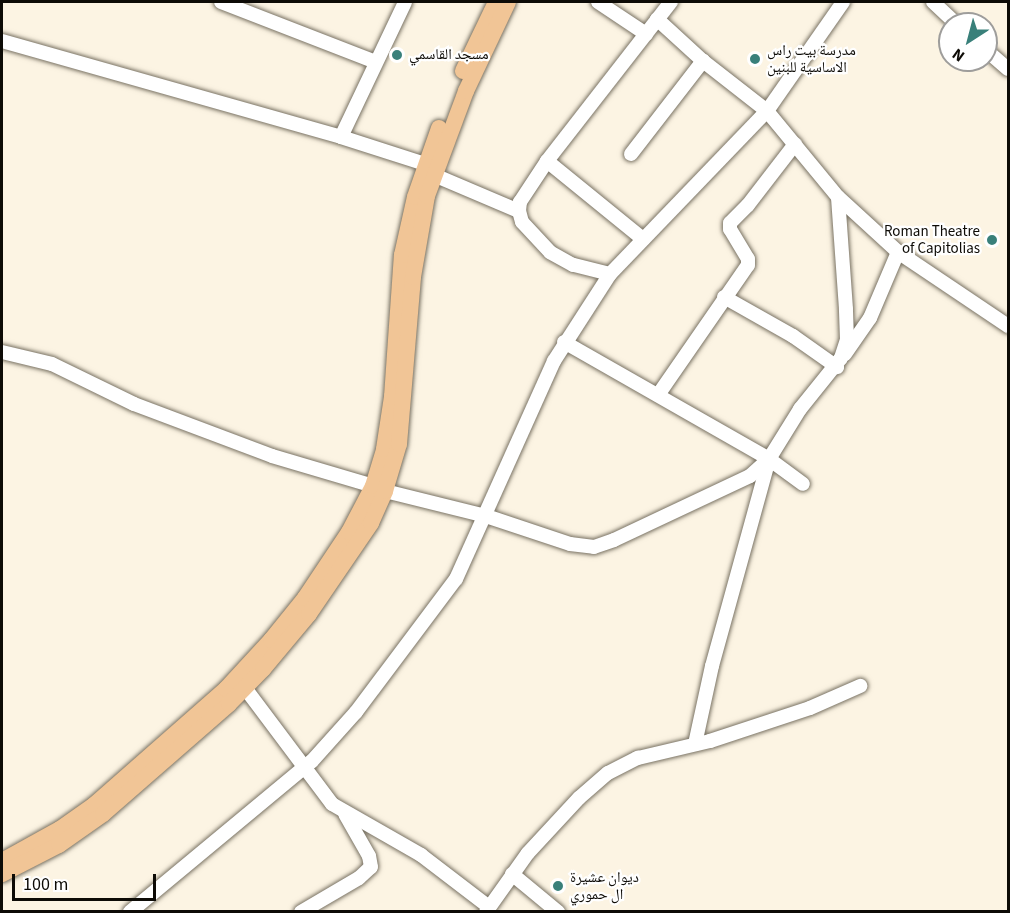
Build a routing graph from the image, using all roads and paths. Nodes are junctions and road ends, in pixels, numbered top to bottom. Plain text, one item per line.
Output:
1 (221, 2) edge
2 (405, 2) edge
3 (496, 2) edge
4 (508, 2) edge
5 (598, 2) edge
6 (671, 2) edge
7 (843, 2) edge
8 (657, 19) junction
9 (646, 34) junction
10 (2, 41) edge
11 (703, 61) junction
12 (376, 62) junction
13 (767, 111) junction
14 (341, 137) junction
15 (795, 144) junction
16 (631, 154) dead end
17 (547, 161) junction
18 (429, 170) junction
19 (838, 197) junction
20 (519, 211) junction
21 (643, 239) junction
22 (898, 252) junction
23 (610, 274) junction
24 (724, 297) junction
25 (1008, 326) edge
26 (564, 342) junction
27 (2, 352) edge
28 (839, 362) junction
29 (658, 394) junction
30 (769, 459) junction
31 (803, 484) dead end
32 (379, 488) junction
33 (486, 516) junction
34 (860, 686) dead end
35 (245, 688) junction
36 (695, 744) junction
37 (303, 768) junction
38 (345, 814) junction
39 (2, 861) edge
40 (2, 874) edge
41 (512, 874) junction
42 (488, 909) edge
43 (130, 912) edge
44 (301, 912) edge
45 (558, 912) edge

1 - 12 street
2 - 12 street
3 - 18 main road
4 - 18 main road
5 - 9 street
6 - 8 street
7 - 13 street
8 - 9 street
8 - 11 street
9 - 17 street
10 - 14 street
11 - 13 street
11 - 16 street
12 - 14 street
13 - 15 street
13 - 21 street
14 - 18 street
15 - 19 street
15 - 24 street
17 - 20 street
17 - 21 street
18 - 20 street
18 - 32 main road
19 - 22 street
19 - 28 street
20 - 23 street
21 - 23 street
22 - 25 street
22 - 28 street
23 - 26 street
24 - 28 street
24 - 29 street
26 - 29 street
26 - 33 street
27 - 32 street
28 - 30 street
29 - 30 street
30 - 31 street
30 - 33 street
30 - 36 street
32 - 33 street
32 - 35 main road
32 - 39 main road
33 - 37 street
34 - 36 street
35 - 37 street
35 - 40 main road
36 - 41 street
37 - 38 street
37 - 43 street
38 - 42 street
38 - 44 street
41 - 42 street
41 - 45 street

